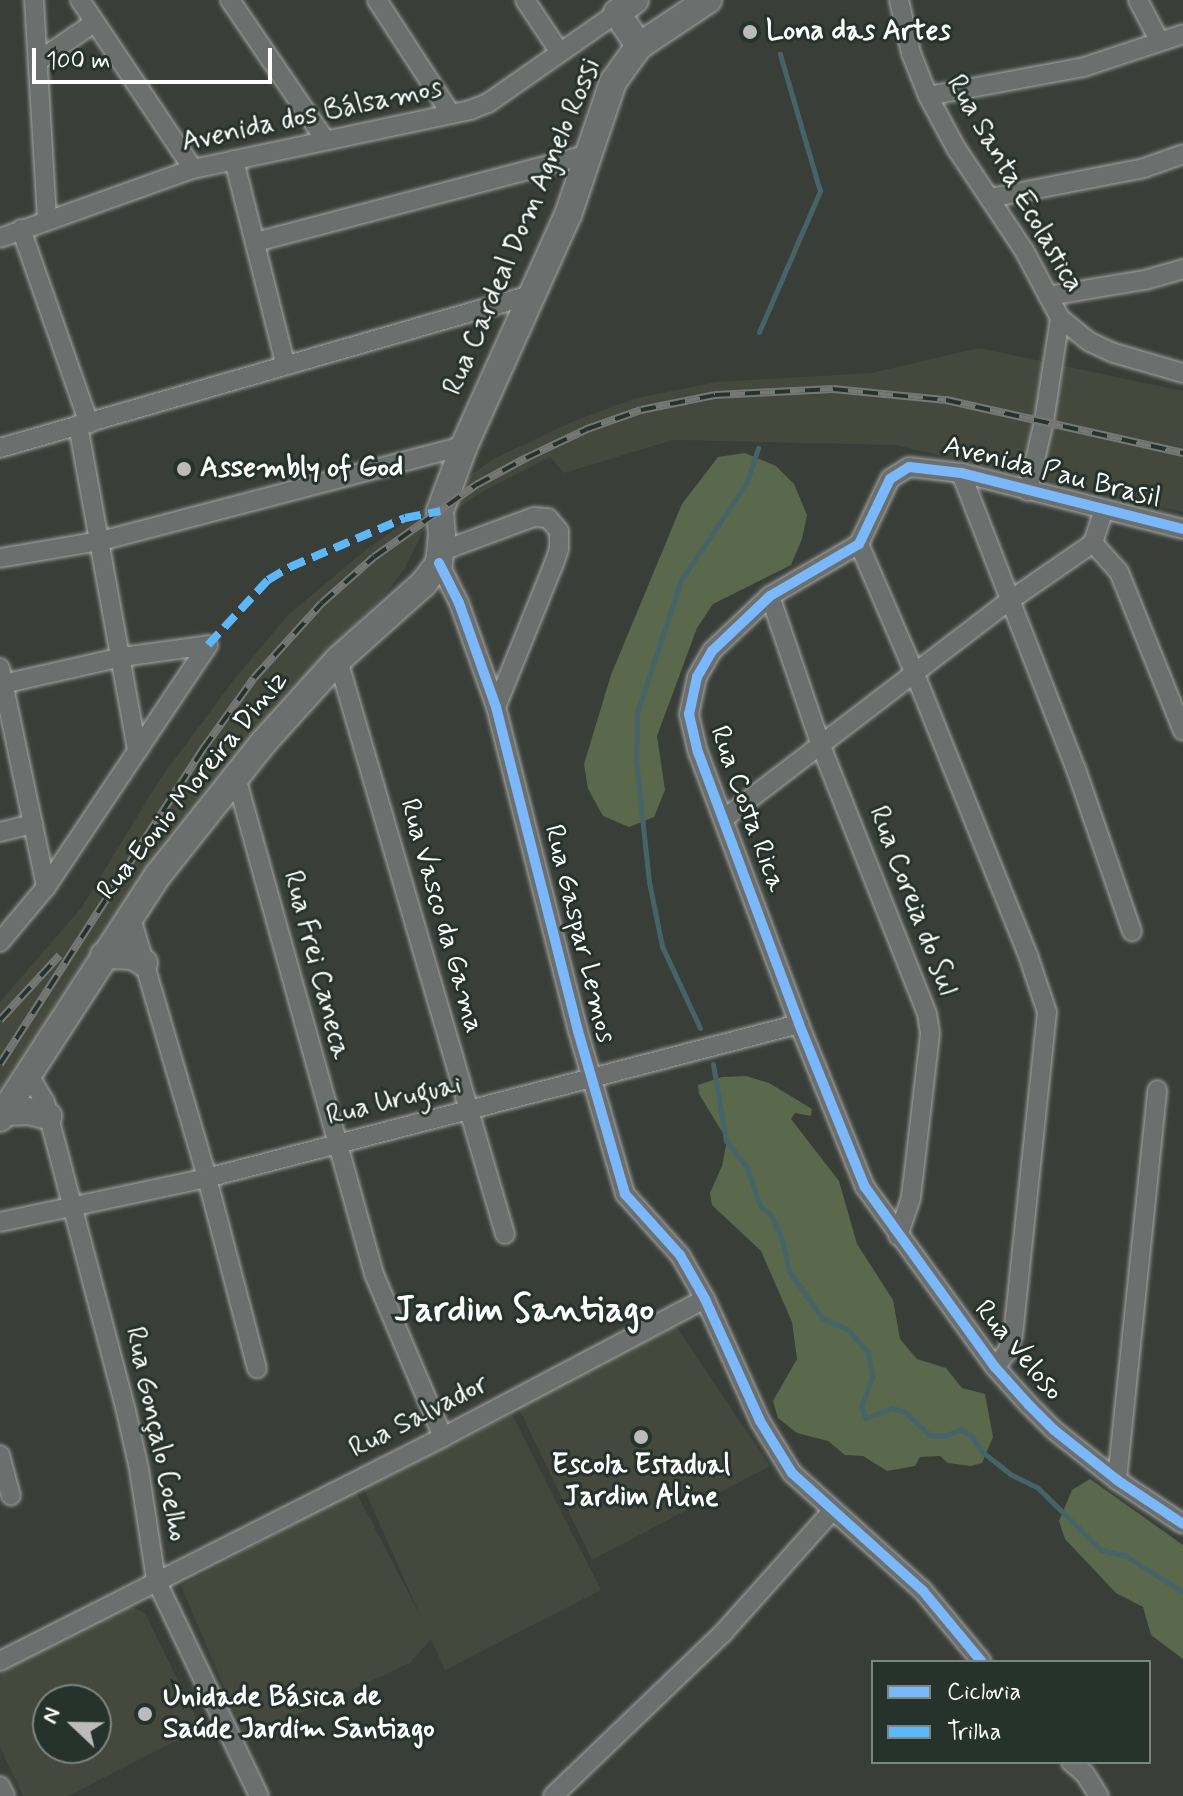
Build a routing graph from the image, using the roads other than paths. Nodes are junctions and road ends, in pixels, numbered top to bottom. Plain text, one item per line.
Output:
1 (34, 0) edge
2 (80, 0) edge
3 (230, 0) edge
4 (377, 0) edge
5 (525, 0) edge
6 (708, 0) edge
7 (899, 0) edge
8 (1138, 0) edge
9 (626, 6) edge
10 (94, 23) junction
11 (1183, 34) edge
12 (1160, 42) junction
13 (639, 46) junction
14 (559, 51) junction
15 (38, 61) junction
16 (928, 96) junction
17 (451, 114) junction
18 (325, 140) junction
19 (592, 153) junction
20 (1183, 154) edge
21 (234, 160) junction
22 (193, 169) junction
23 (990, 198) junction
24 (47, 218) junction
25 (21, 229) junction
26 (0, 238) edge
27 (256, 242) junction
28 (1183, 269) edge
29 (534, 294) junction
30 (1048, 296) junction
31 (1060, 318) junction
32 (285, 363) junction
33 (1183, 373) edge
34 (83, 424) junction
35 (464, 446) junction
36 (0, 448) edge
37 (961, 473) junction
38 (1028, 491) junction
39 (1104, 510) junction
40 (1183, 529) edge
41 (101, 541) junction
42 (1093, 543) junction
43 (859, 544) junction
44 (440, 557) junction
45 (0, 558) edge
46 (770, 596) junction
47 (1009, 601) junction
48 (122, 657) junction
49 (338, 660) junction
50 (915, 674) junction
51 (2, 676) edge
52 (496, 707) junction
53 (1183, 731) edge
54 (821, 746) junction
55 (137, 751) junction
56 (236, 777) junction
57 (725, 818) junction
58 (33, 824) junction
59 (0, 832) edge
60 (46, 887) junction
61 (130, 914) junction
62 (1132, 932) dead end
63 (0, 942) edge
64 (104, 955) junction
65 (144, 963) junction
66 (799, 1024) junction
67 (28, 1073) junction
68 (592, 1077) junction
69 (1157, 1090) dead end
70 (468, 1112) junction
71 (2, 1115) edge
72 (48, 1116) junction
73 (336, 1143) junction
74 (207, 1178) junction
75 (74, 1208) junction
76 (0, 1222) edge
77 (505, 1234) dead end
78 (898, 1236) junction
79 (705, 1299) junction
80 (995, 1367) junction
81 (257, 1369) dead end
82 (443, 1437) junction
83 (0, 1455) edge
84 (1117, 1480) junction
85 (11, 1496) dead end
86 (831, 1512) junction
87 (1183, 1524) edge
88 (156, 1580) junction
89 (980, 1660) edge
90 (0, 1661) edge
91 (1073, 1764) edge
92 (259, 1796) edge
93 (553, 1796) edge
94 (1099, 1796) edge

1 - 15 street
2 - 10 street
3 - 18 street
4 - 17 street
5 - 14 street
6 - 13 main road, Rua Cardeal Dom Agnelo Rossi
7 - 16 street, Rua Santa Ecolastica
8 - 12 street
9 - 13 main road
9 - 14 street, Avenida dos Bálsamos
10 - 15 street
10 - 22 street
11 - 12 street
12 - 16 street
13 - 19 main road, Rua Cardeal Dom Agnelo Rossi
14 - 17 street, Avenida dos Bálsamos
15 - 24 street
16 - 23 street, Rua Santa Ecolastica
17 - 18 street, Avenida dos Bálsamos
18 - 21 street, Avenida dos Bálsamos
19 - 27 street
19 - 29 main road, Rua Cardeal Dom Agnelo Rossi
20 - 23 street
21 - 22 street, Avenida dos Bálsamos
21 - 27 street
22 - 24 street, Avenida dos Bálsamos
23 - 30 street, Rua Santa Ecolastica
24 - 25 street, Avenida dos Bálsamos
25 - 26 street, Avenida dos Bálsamos
25 - 34 street
27 - 32 street
28 - 30 street
29 - 32 street
29 - 35 main road, Rua Cardeal Dom Agnelo Rossi
30 - 31 street, Rua Santa Ecolastica
31 - 33 street
31 - 38 street, Rua Santa Ecolastica
32 - 34 street
34 - 36 street
34 - 41 street
35 - 41 street
35 - 44 main road, Rua Cardeal Dom Agnelo Rossi
37 - 38 street, Avenida Pau Brasil
37 - 43 street, Avenida Pau Brasil
37 - 47 street
38 - 39 street, Avenida Pau Brasil
39 - 40 street, Avenida Pau Brasil
39 - 42 street
41 - 45 street
41 - 48 street
42 - 47 street
42 - 53 street
43 - 46 street, Rua Costa Rica
43 - 50 street
44 - 49 main road, Rua Eonio Moreira Diniz
44 - 52 street, Rua Gaspar Lemos
44 - 52 street
46 - 54 street, Rua Coreia do Sul
46 - 57 street, Rua Costa Rica
47 - 50 street
47 - 62 street
48 - 51 street
48 - 55 street
48 - 55 street
49 - 56 main road, Rua Eonio Moreira Diniz
49 - 70 street, Rua Vasco da Gama
50 - 54 street
50 - 80 street
51 - 58 street
52 - 68 street, Rua Gaspar Lemos
54 - 57 street
54 - 78 street, Rua Coreia do Sul
55 - 60 street
56 - 61 main road, Rua Eonio Moreira Diniz
56 - 73 street, Rua Frei Caneca
57 - 66 street, Rua Costa Rica
58 - 59 street
58 - 60 street
60 - 63 street
61 - 64 main road, Rua Eonio Moreira Diniz
61 - 65 street
64 - 65 main road
64 - 67 main road, Rua Eonio Moreira Diniz
65 - 74 street
66 - 68 street, Rua Uruguai
66 - 78 street, Rua Costa Rica
67 - 71 main road, Rua Eonio Moreira Diniz
67 - 72 street, Rua Gonçalo Coelho
68 - 70 street, Rua Uruguai
68 - 79 street, Rua Gaspar Lemos
69 - 84 street
70 - 73 street, Rua Uruguai
70 - 77 street, Rua Vasco da Gama
71 - 72 main road
72 - 75 street, Rua Gonçalo Coelho
73 - 74 street, Rua Uruguai
73 - 82 street, Rua Frei Caneca
74 - 75 street, Rua Uruguai
74 - 81 street
75 - 76 street, Rua Uruguai
75 - 88 street, Rua Gonçalo Coelho
78 - 80 street, Rua Veloso
79 - 82 street, Rua Salvador
79 - 86 street, Rua Gaspar Lemos
80 - 84 street, Rua Veloso
82 - 88 street, Rua Salvador
83 - 85 street
84 - 87 street, Rua Veloso
86 - 89 street, Rua Gaspar Lemos
86 - 93 street
88 - 90 street, Rua Salvador
88 - 92 street, Rua Gonçalo Coelho
91 - 94 street

